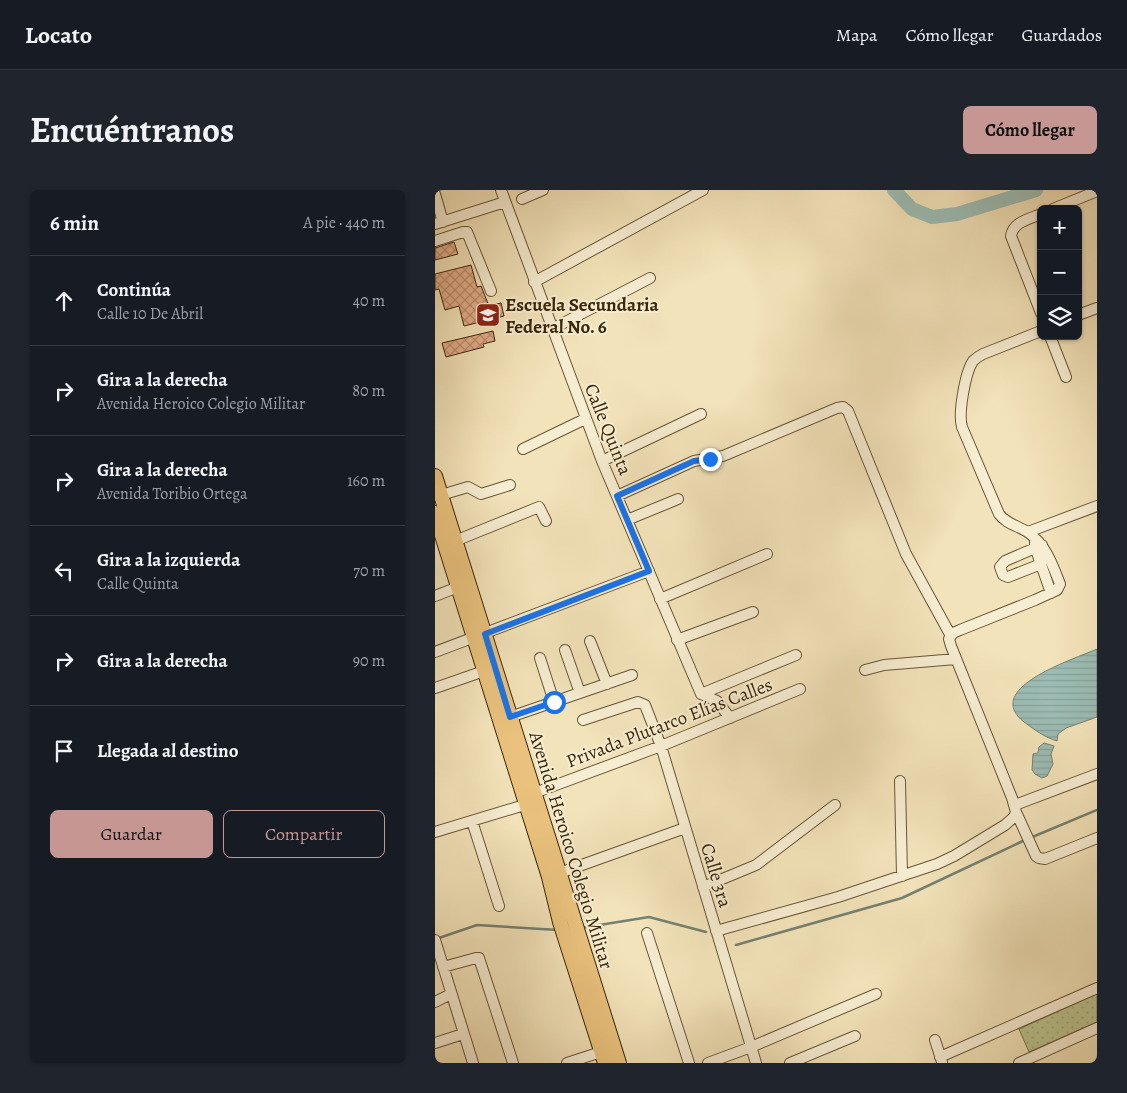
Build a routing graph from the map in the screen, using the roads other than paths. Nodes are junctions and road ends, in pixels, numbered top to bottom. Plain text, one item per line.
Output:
1 (501, 190) edge
2 (543, 190) edge
3 (703, 190) edge
4 (1097, 191) edge
5 (435, 194) edge
6 (522, 199) dead end
7 (505, 202) junction
8 (1063, 205) edge
9 (1037, 216) edge
10 (439, 223) edge
11 (435, 240) edge
12 (650, 278) dead end
13 (534, 282) junction
14 (491, 291) dead end
15 (1037, 303) edge
16 (1097, 308) edge
17 (1082, 314) edge
18 (552, 329) junction
19 (1037, 332) edge
20 (1052, 340) edge
21 (1066, 377) dead end
22 (701, 414) dead end
23 (585, 419) junction
24 (523, 449) dead end
25 (602, 460) junction
26 (435, 476) edge
27 (510, 485) dead end
28 (441, 495) junction
29 (617, 496) junction
30 (678, 499) dead end
31 (1097, 506) edge
32 (435, 513) edge
33 (627, 520) junction
34 (547, 521) dead end
35 (1035, 541) junction
36 (445, 545) edge
37 (767, 554) dead end
38 (1042, 559) junction
39 (649, 571) junction
40 (458, 587) junction
41 (435, 596) edge
42 (660, 599) junction
43 (753, 612) dead end
44 (479, 636) junction
45 (951, 636) junction
46 (677, 640) junction
47 (590, 641) dead end
48 (565, 650) dead end
49 (435, 652) edge
50 (796, 655) dead end
51 (540, 658) dead end
52 (956, 659) junction
53 (865, 670) dead end
54 (484, 671) junction
55 (632, 675) dead end
56 (607, 684) junction
57 (435, 688) edge
58 (800, 689) dead end
59 (580, 693) junction
60 (701, 694) junction
61 (554, 702) junction
62 (510, 717) junction
63 (731, 718) junction
64 (583, 720) dead end
65 (661, 746) junction
66 (1097, 774) edge
67 (900, 782) dead end
68 (530, 799) junction
69 (835, 805) dead end
70 (1015, 808) junction
71 (471, 821) junction
72 (685, 828) junction
73 (435, 832) edge
74 (1097, 838) edge
75 (554, 875) junction
76 (902, 876) junction
77 (703, 887) junction
78 (499, 906) dead end
79 (716, 931) junction
80 (647, 933) dead end
81 (573, 942) junction
82 (436, 943) edge
83 (443, 967) junction
84 (583, 973) junction
85 (1097, 988) edge
86 (451, 994) junction
87 (876, 994) dead end
88 (436, 1000) edge
89 (1097, 1028) edge
90 (463, 1034) junction
91 (855, 1036) dead end
92 (935, 1040) dead end
93 (435, 1043) edge
94 (751, 1047) junction
95 (603, 1057) edge
96 (942, 1060) edge
97 (473, 1063) edge
98 (513, 1063) edge
99 (567, 1063) edge
100 (619, 1063) edge
101 (689, 1063) edge
102 (708, 1063) edge
103 (756, 1063) edge
104 (790, 1063) edge
105 (1019, 1063) edge

1 - 7 street, Calle Quinta
2 - 6 street
3 - 13 street
4 - 8 street
5 - 10 street
7 - 10 street
7 - 13 street, Calle Quinta
9 - 15 street
11 - 14 street
12 - 18 street
13 - 18 street, Calle Quinta
16 - 17 street
18 - 23 street, Calle Quinta
19 - 35 street
20 - 21 street
22 - 25 street
23 - 24 street
23 - 25 street, Calle Quinta
25 - 29 street, Calle Quinta
26 - 28 main road, Avenida Heroico Colegio Militar
27 - 28 street
28 - 36 main road, Avenida Heroico Colegio Militar
29 - 33 street, Calle Quinta
29 - 45 street
30 - 33 street
31 - 35 street
32 - 36 main road, Avenida Heroico Colegio Militar
33 - 39 street, Calle Quinta
34 - 36 street
35 - 38 street
35 - 38 street
36 - 40 main road, Avenida Heroico Colegio Militar
36 - 44 main road, Avenida Heroico Colegio Militar
37 - 42 street
38 - 45 street
39 - 42 street, Calle Quinta
39 - 44 street
40 - 41 street
40 - 44 main road, Avenida Heroico Colegio Militar
42 - 46 street, Calle Quinta
43 - 46 street
44 - 49 street
44 - 54 main road, Avenida Heroico Colegio Militar
44 - 62 main road, Avenida Heroico Colegio Militar
45 - 52 street
46 - 60 street, Calle Quinta
47 - 56 street
48 - 59 street
50 - 60 street
51 - 61 street
52 - 53 street
52 - 70 street
54 - 57 street
54 - 68 main road, Avenida Heroico Colegio Militar
55 - 56 street
56 - 59 street
58 - 63 street, Privada Plutarco Elías Calles
59 - 61 street
60 - 63 street
61 - 62 street
62 - 68 main road, Avenida Heroico Colegio Militar
63 - 65 street, Privada Plutarco Elías Calles
64 - 65 street, Calle 3ra
65 - 68 street, Privada Plutarco Elías Calles
65 - 72 street, Calle 3ra
66 - 70 street
67 - 76 street
68 - 71 street, Privada Plutarco Elías Calles
68 - 75 main road, Avenida Heroico Colegio Militar
69 - 77 street
70 - 74 street
70 - 76 street
71 - 73 street, Privada Plutarco Elías Calles
71 - 78 street
72 - 75 street
72 - 77 street, Calle 3ra
75 - 81 main road, Avenida Heroico Colegio Militar
75 - 81 main road, Avenida Heroico Colegio Militar
76 - 79 street
77 - 79 street, Calle 3ra
79 - 94 street, Calle 3ra
80 - 101 street
81 - 84 main road, Avenida Heroico Colegio Militar
82 - 83 street
83 - 86 street
83 - 98 street
84 - 95 main road, Avenida Heroico Colegio Militar
84 - 100 main road, Avenida Heroico Colegio Militar
85 - 96 street
86 - 88 street
86 - 90 street
87 - 94 street
89 - 105 street
90 - 93 street
90 - 97 street
91 - 104 street
92 - 96 street
94 - 102 street
94 - 103 street, Calle 3ra
95 - 99 street

